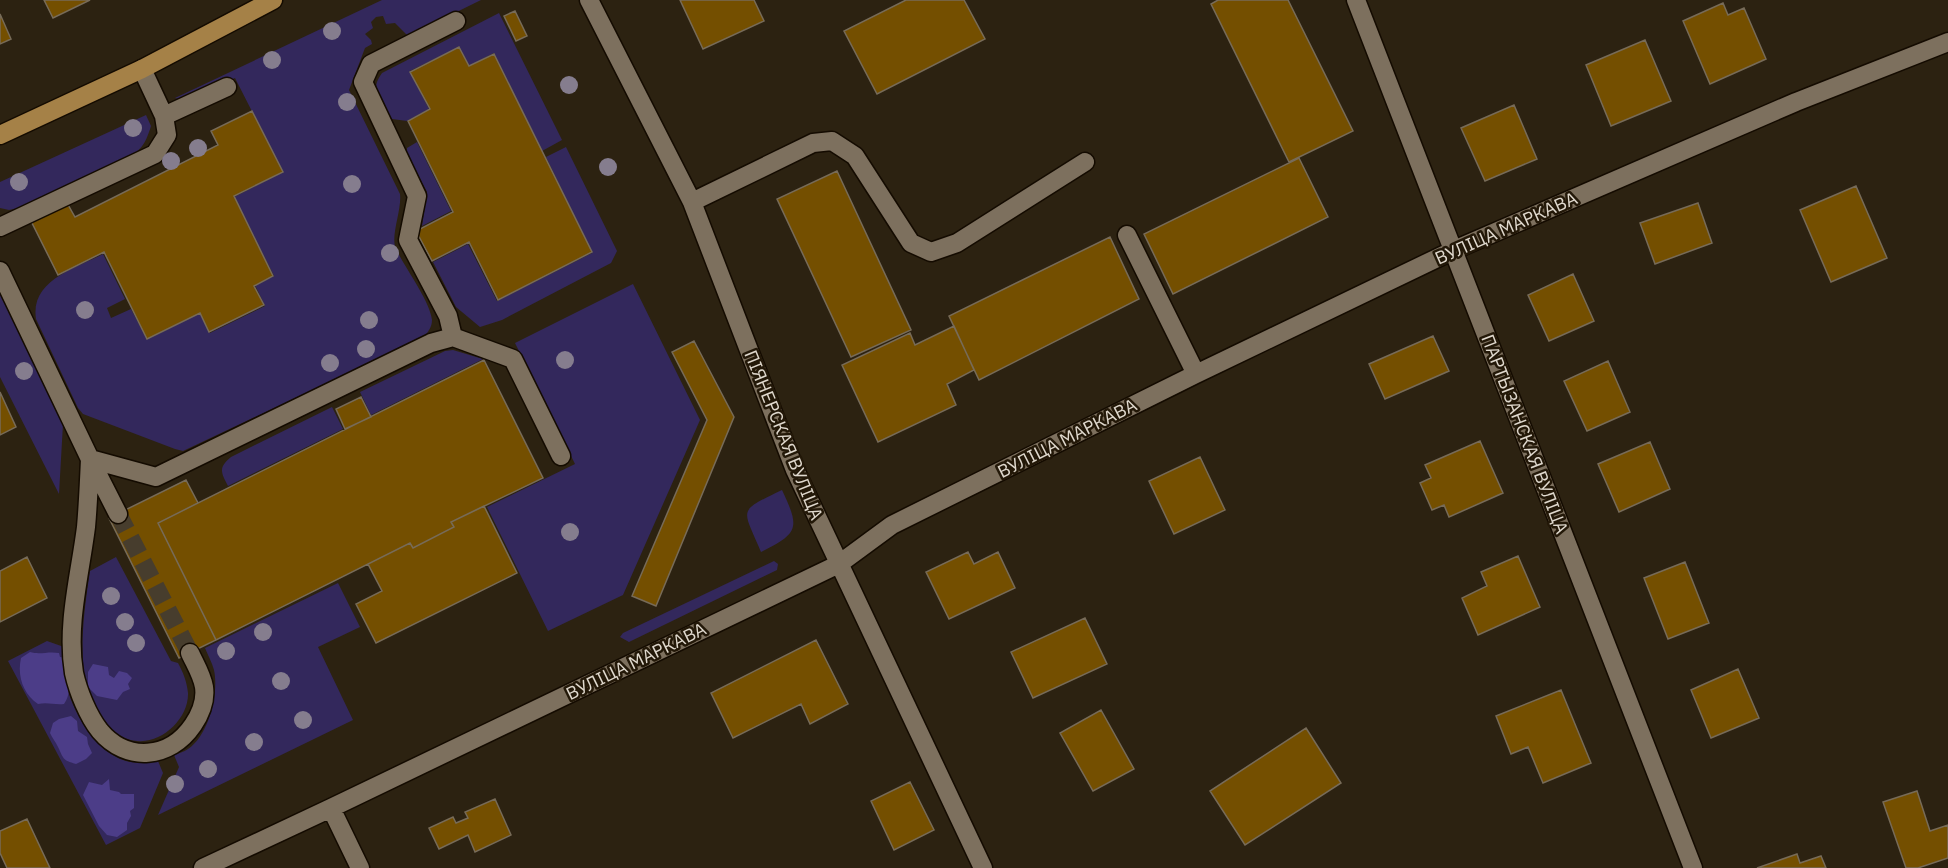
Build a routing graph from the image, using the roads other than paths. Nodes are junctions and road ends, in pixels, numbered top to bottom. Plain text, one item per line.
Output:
1 (273, 0) edge
2 (589, 0) edge
3 (1356, 0) edge
4 (456, 21) dead end
5 (1948, 42) edge
6 (142, 69) junction
7 (226, 87) dead end
8 (164, 116) junction
9 (0, 135) edge
10 (1084, 162) dead end
11 (692, 202) junction
12 (0, 227) edge
13 (1127, 235) dead end
14 (1454, 250) junction
15 (0, 271) edge
16 (453, 337) junction
17 (1196, 374) junction
18 (561, 456) dead end
19 (90, 459) junction
20 (118, 514) tunnel mouth
21 (839, 564) junction
22 (190, 653) tunnel mouth
23 (332, 808) junction
24 (203, 868) edge
25 (360, 868) edge
26 (983, 868) edge
27 (1693, 868) edge

1 - 6 main road
2 - 11 street, ПІЯНЕРСКАЯ ВУЛІЦА
3 - 14 street, ПАРТЫЗАНСКАЯ ВУЛІЦА
4 - 16 street
5 - 14 street, ВУЛІЦА МАРКАВА
6 - 8 street
6 - 9 main road
7 - 8 street
8 - 12 street
10 - 11 street
11 - 21 street, ПІЯНЕРСКАЯ ВУЛІЦА
13 - 17 street
14 - 17 street, ВУЛІЦА МАРКАВА
14 - 27 street, ПАРТЫЗАНСКАЯ ВУЛІЦА
15 - 19 street
16 - 18 street
16 - 19 street
17 - 21 street, ВУЛІЦА МАРКАВА
19 - 20 street
19 - 22 street
21 - 23 street, ВУЛІЦА МАРКАВА
21 - 26 street, ПІЯНЕРСКАЯ ВУЛІЦА
23 - 24 street, ВУЛІЦА МАРКАВА
23 - 25 street

